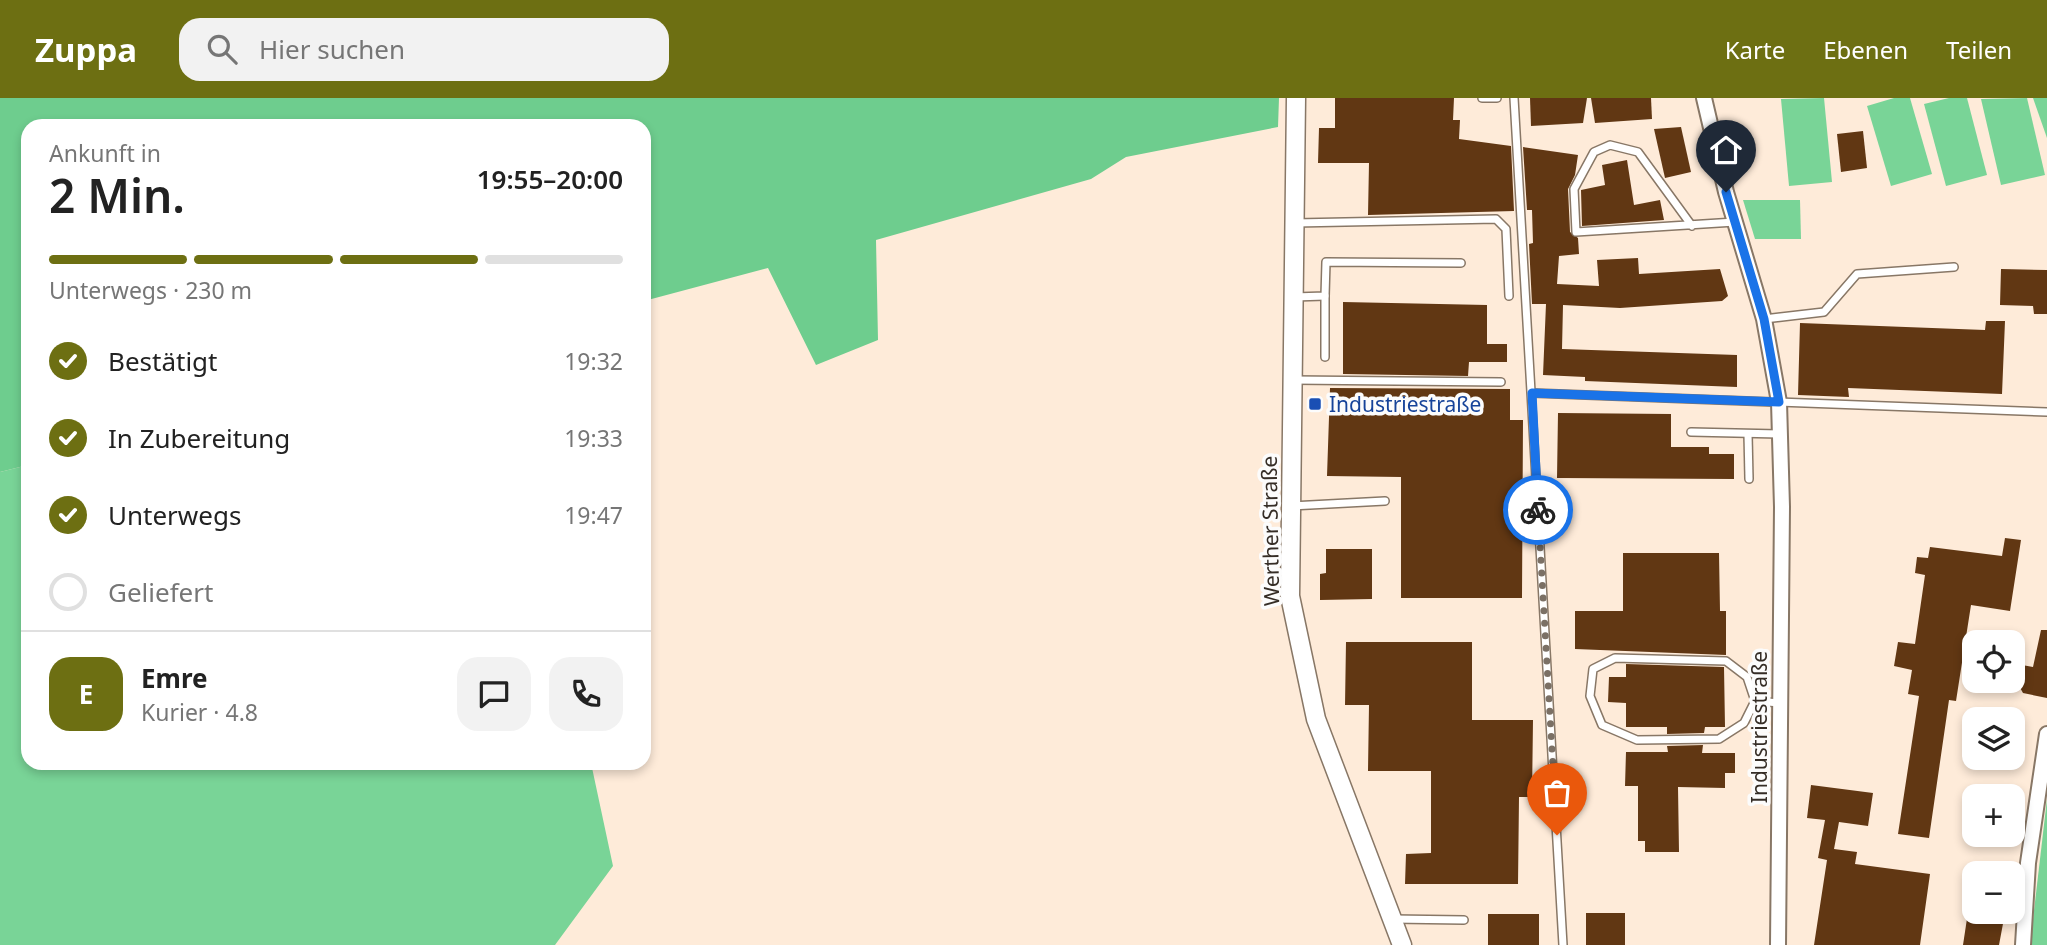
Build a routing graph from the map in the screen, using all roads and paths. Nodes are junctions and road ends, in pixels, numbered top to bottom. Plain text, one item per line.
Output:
1 (1296, 98) edge
2 (1482, 98) edge
3 (1497, 98) edge
4 (1514, 98) edge
5 (1704, 98) edge
6 (1736, 222) junction
7 (1294, 223) junction
8 (1692, 226) junction
9 (1461, 263) dead end
10 (1954, 267) dead end
11 (1325, 296) junction
12 (1508, 296) dead end
13 (1293, 297) junction
14 (1764, 319) junction
15 (1325, 357) dead end
16 (1292, 380) junction
17 (1500, 382) dead end
18 (1532, 393) junction
19 (1779, 402) junction
20 (2047, 412) edge
21 (1690, 432) dead end
22 (1748, 434) junction
23 (1780, 434) junction
24 (1749, 479) dead end
25 (1385, 501) dead end
26 (1290, 506) junction
27 (1755, 701) junction
28 (1780, 703) junction
29 (2047, 734) edge
30 (1392, 919) junction
31 (1464, 920) dead end
32 (1402, 945) edge
33 (1563, 945) edge
34 (1778, 945) edge
35 (2023, 945) edge

1 - 7 street, Werther Straße
2 - 3 lane
4 - 18 lane
5 - 6 street, Industriestraße
6 - 8 lane
6 - 14 street, Industriestraße
7 - 12 lane
7 - 13 street, Werther Straße
8 - 8 lane
9 - 11 lane
10 - 14 lane
11 - 13 lane
11 - 15 lane
13 - 16 street, Werther Straße
14 - 19 street, Industriestraße
16 - 17 lane
16 - 26 street, Werther Straße
18 - 19 lane
18 - 33 lane
19 - 20 lane
19 - 23 street, Industriestraße
21 - 22 lane
22 - 23 lane
22 - 24 lane
23 - 28 street, Industriestraße
25 - 26 lane
26 - 30 street, Werther Straße
27 - 27 lane
27 - 28 lane
28 - 34 street, Industriestraße
29 - 35 street
30 - 31 lane
30 - 32 street, Werther Straße

